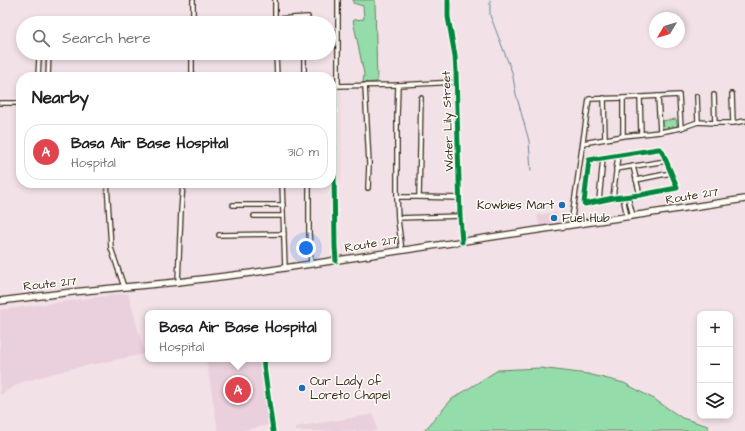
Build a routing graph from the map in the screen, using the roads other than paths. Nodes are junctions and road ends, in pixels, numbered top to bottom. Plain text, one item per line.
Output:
1 (193, 0) edge
2 (275, 0) edge
3 (338, 0) edge
4 (448, 0) edge
5 (193, 16) edge
6 (275, 16) edge
7 (39, 60) edge
8 (49, 60) edge
9 (192, 60) edge
10 (276, 60) edge
11 (304, 60) edge
12 (38, 72) edge
13 (48, 72) edge
14 (192, 72) edge
15 (277, 72) edge
16 (304, 72) edge
17 (457, 82) junction
18 (365, 85) junction
19 (398, 85) junction
20 (338, 86) joint
21 (732, 94) dead end
22 (714, 95) dead end
23 (658, 96) junction
24 (697, 96) dead end
25 (640, 97) junction
26 (421, 98) dead end
27 (604, 98) junction
28 (623, 98) junction
29 (0, 103) edge
30 (16, 103) edge
31 (745, 121) edge
32 (698, 122) junction
33 (715, 123) junction
34 (734, 123) junction
35 (681, 128) junction
36 (660, 132) junction
37 (641, 134) junction
38 (623, 136) junction
39 (605, 139) junction
40 (583, 143) junction
41 (618, 155) junction
42 (603, 158) junction
43 (666, 161) junction
44 (633, 166) junction
45 (616, 169) junction
46 (671, 174) junction
47 (636, 180) junction
48 (107, 188) edge
49 (183, 188) edge
50 (282, 188) edge
51 (309, 188) edge
52 (334, 188) edge
53 (368, 188) dead end
54 (640, 195) junction
55 (397, 197) junction
56 (419, 197) junction
57 (625, 197) junction
58 (460, 198) junction
59 (613, 198) junction
60 (745, 199) edge
61 (599, 201) junction
62 (233, 205) dead end
63 (282, 205) junction
64 (254, 216) dead end
65 (283, 216) junction
66 (460, 216) junction
67 (630, 216) junction
68 (398, 218) junction
69 (571, 225) junction
70 (284, 234) junction
71 (219, 235) dead end
72 (462, 242) junction
73 (402, 250) junction
74 (336, 261) junction
75 (311, 264) junction
76 (285, 268) junction
77 (178, 282) junction
78 (124, 287) junction
79 (0, 300) edge

1 - 5 street
2 - 6 street
3 - 20 street
4 - 17 street, Water Lily Street
7 - 12 street
8 - 13 street
9 - 14 street
10 - 15 street
11 - 16 street
17 - 19 street
17 - 58 street, Water Lily Street
18 - 19 street
18 - 20 street
18 - 53 street
19 - 55 street
21 - 34 street
22 - 33 street
23 - 25 street
23 - 35 street
23 - 36 street
24 - 32 street
25 - 28 street
25 - 37 street
26 - 56 street
27 - 28 street
27 - 39 street
27 - 40 street
28 - 38 street
29 - 30 street
31 - 34 street
32 - 33 street
32 - 35 street
33 - 34 street
35 - 36 street
36 - 37 street
37 - 38 street
38 - 39 street
39 - 40 street
40 - 69 street
41 - 42 street
41 - 43 street
41 - 45 street
42 - 61 street
42 - 61 street
43 - 44 street
43 - 46 street
44 - 45 street
44 - 47 street
45 - 59 street
46 - 47 street
46 - 54 street
47 - 54 street
48 - 78 street
49 - 77 street
50 - 63 street
51 - 75 street
52 - 74 street
54 - 57 street
55 - 56 street
55 - 68 street
56 - 58 street
57 - 59 street
57 - 67 street
58 - 66 street, Water Lily Street
59 - 61 street
60 - 67 main road, Route 217
62 - 63 street
63 - 65 street
64 - 65 street
65 - 70 street
66 - 68 street
66 - 72 street, Water Lily Street
67 - 69 main road, Route 217
68 - 73 street
69 - 72 main road, Route 217
70 - 71 street
70 - 76 street
72 - 73 main road, Route 217
73 - 74 main road, Route 217
74 - 75 main road, Route 217
75 - 76 main road, Route 217
76 - 77 main road, Route 217
77 - 78 main road, Route 217
78 - 79 main road, Route 217

